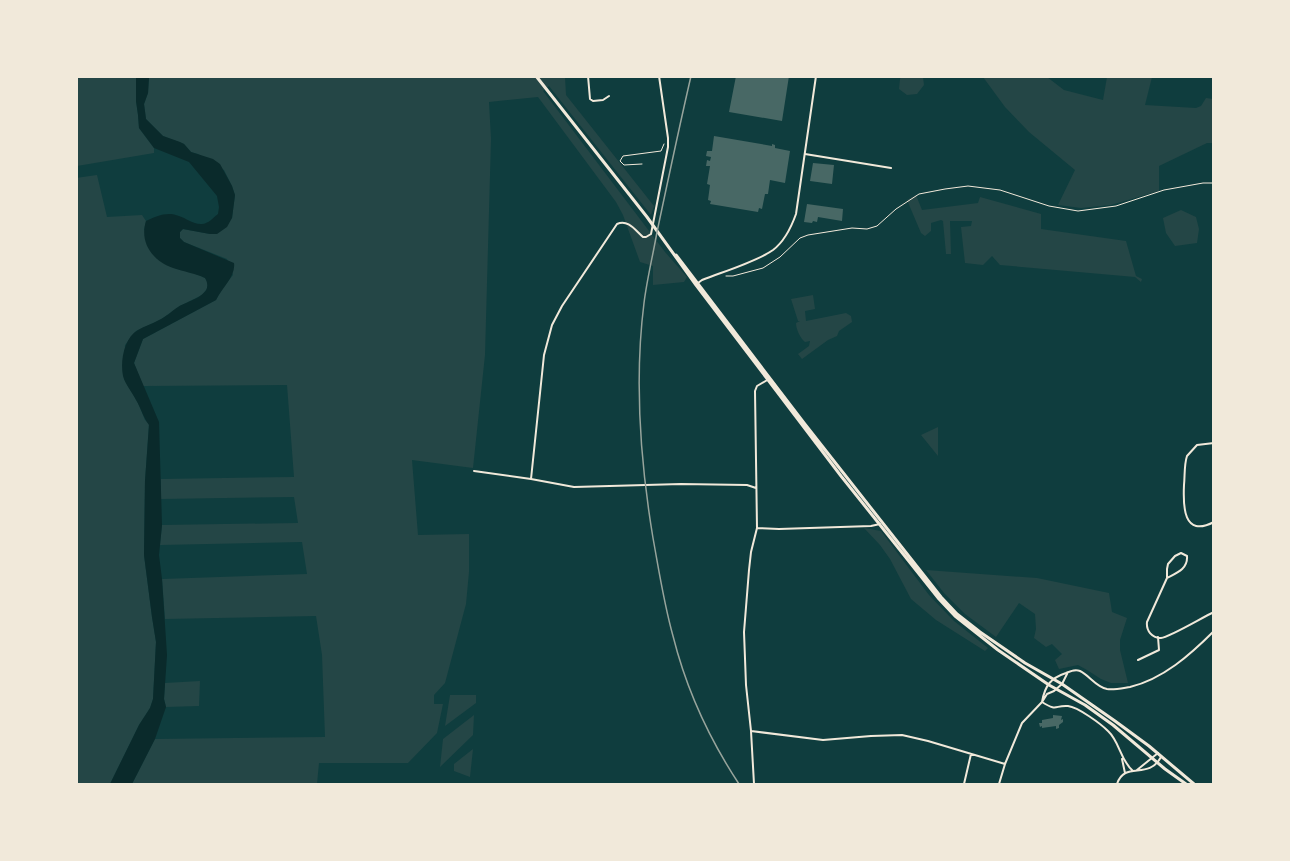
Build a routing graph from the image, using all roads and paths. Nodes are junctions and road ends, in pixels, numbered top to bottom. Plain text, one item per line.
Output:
1 (536, 76) edge
2 (588, 76) edge
3 (659, 76) edge
4 (816, 76) edge
5 (609, 96) dead end
6 (664, 143) dead end
7 (804, 154) junction
8 (642, 164) dead end
9 (891, 168) dead end
10 (1214, 183) edge
11 (722, 272) junction
12 (697, 284) junction
13 (769, 379) junction
14 (1214, 443) edge
15 (474, 471) dead end
16 (531, 479) junction
17 (756, 488) junction
18 (1214, 522) edge
19 (880, 524) junction
20 (757, 528) junction
21 (1167, 578) junction
22 (1214, 612) edge
23 (978, 634) junction
24 (1213, 634) edge
25 (1158, 638) junction
26 (1138, 660) dead end
27 (1068, 672) junction
28 (1053, 678) junction
29 (1062, 684) junction
30 (1049, 685) junction
31 (1056, 689) junction
32 (1042, 702) junction
33 (752, 731) junction
34 (971, 754) junction
35 (1159, 755) junction
36 (1122, 756) junction
37 (1152, 758) junction
38 (1158, 763) junction
39 (1005, 764) junction
40 (1137, 770) junction
41 (1133, 771) junction
42 (1125, 773) junction
43 (754, 784) edge
44 (964, 784) edge
45 (999, 784) edge
46 (1117, 784) edge
47 (1186, 784) edge
48 (1194, 784) edge

1 - 12 main road
2 - 5 street
3 - 16 street
4 - 7 street
6 - 8 path
7 - 9 street
7 - 11 street
10 - 11 path
11 - 12 street
12 - 13 main road
13 - 17 street
13 - 19 main road
14 - 18 street
15 - 16 street
16 - 17 street
17 - 20 street
19 - 20 street
19 - 23 main road
20 - 33 street
21 - 21 street
21 - 25 street
22 - 25 street
23 - 28 main road
23 - 30 main road
24 - 27 street
25 - 26 street
27 - 28 street
27 - 29 street
28 - 29 main road
28 - 30 street
29 - 31 street
29 - 35 main road
30 - 31 main road
30 - 32 street
31 - 32 street
31 - 37 main road
32 - 36 street
32 - 39 street
33 - 34 street
33 - 43 street
34 - 39 street
34 - 44 street
35 - 37 street
35 - 38 street
35 - 48 main road
36 - 41 street
36 - 42 street
37 - 38 main road
37 - 40 street
38 - 40 street
38 - 47 main road
39 - 45 street
40 - 41 street
41 - 42 street
42 - 46 street

